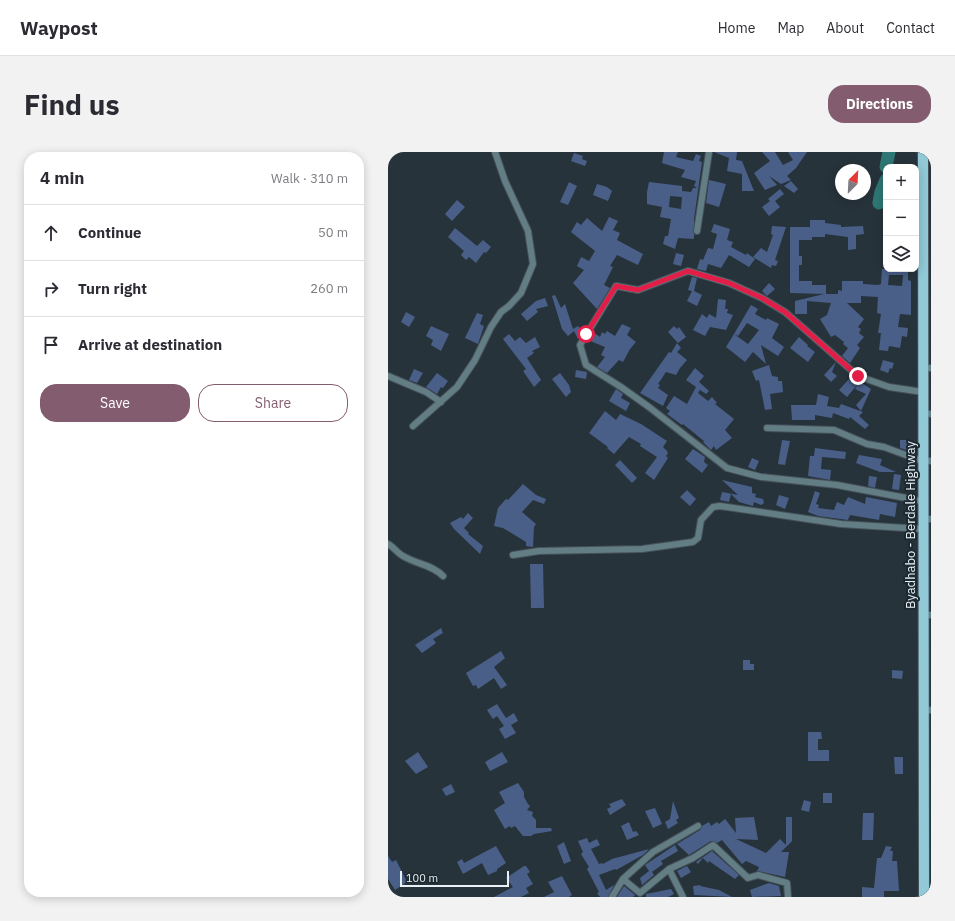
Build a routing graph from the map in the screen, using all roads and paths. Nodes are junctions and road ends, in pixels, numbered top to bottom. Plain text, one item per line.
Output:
1 (495, 152) edge
2 (709, 152) edge
3 (923, 152) edge
4 (697, 231) dead end
5 (927, 255) edge
6 (927, 320) edge
7 (927, 368) edge
8 (388, 376) edge
9 (922, 392) junction
10 (441, 402) junction
11 (927, 413) edge
12 (413, 426) dead end
13 (767, 428) dead end
14 (927, 461) edge
15 (922, 501) junction
16 (925, 523) edge
17 (388, 544) edge
18 (513, 554) dead end
19 (443, 576) dead end
20 (927, 615) edge
21 (927, 660) edge
22 (927, 710) edge
23 (927, 807) edge
24 (698, 826) dead end
25 (927, 849) edge
26 (669, 869) junction
27 (623, 879) junction
28 (612, 897) edge
29 (683, 897) edge
30 (788, 897) edge
31 (924, 897) edge

1 - 10 street
2 - 4 street
3 - 5 main road, Byadhabo - Berdale Highway
5 - 6 main road, Byadhabo - Berdale Highway
6 - 7 main road, Byadhabo - Berdale Highway
7 - 9 main road, Byadhabo - Berdale Highway
8 - 10 street
9 - 11 main road, Byadhabo - Berdale Highway
9 - 15 street
10 - 12 street
11 - 14 main road, Byadhabo - Berdale Highway
13 - 14 street
14 - 15 main road, Byadhabo - Berdale Highway
15 - 16 main road, Byadhabo - Berdale Highway
16 - 18 street
16 - 20 main road, Byadhabo - Berdale Highway
17 - 19 street
20 - 21 main road, Byadhabo - Berdale Highway
21 - 22 main road, Byadhabo - Berdale Highway
22 - 23 main road, Byadhabo - Berdale Highway
23 - 25 main road, Byadhabo - Berdale Highway
24 - 27 street
25 - 31 main road, Byadhabo - Berdale Highway
26 - 27 street
26 - 29 street
26 - 30 street
27 - 28 street

